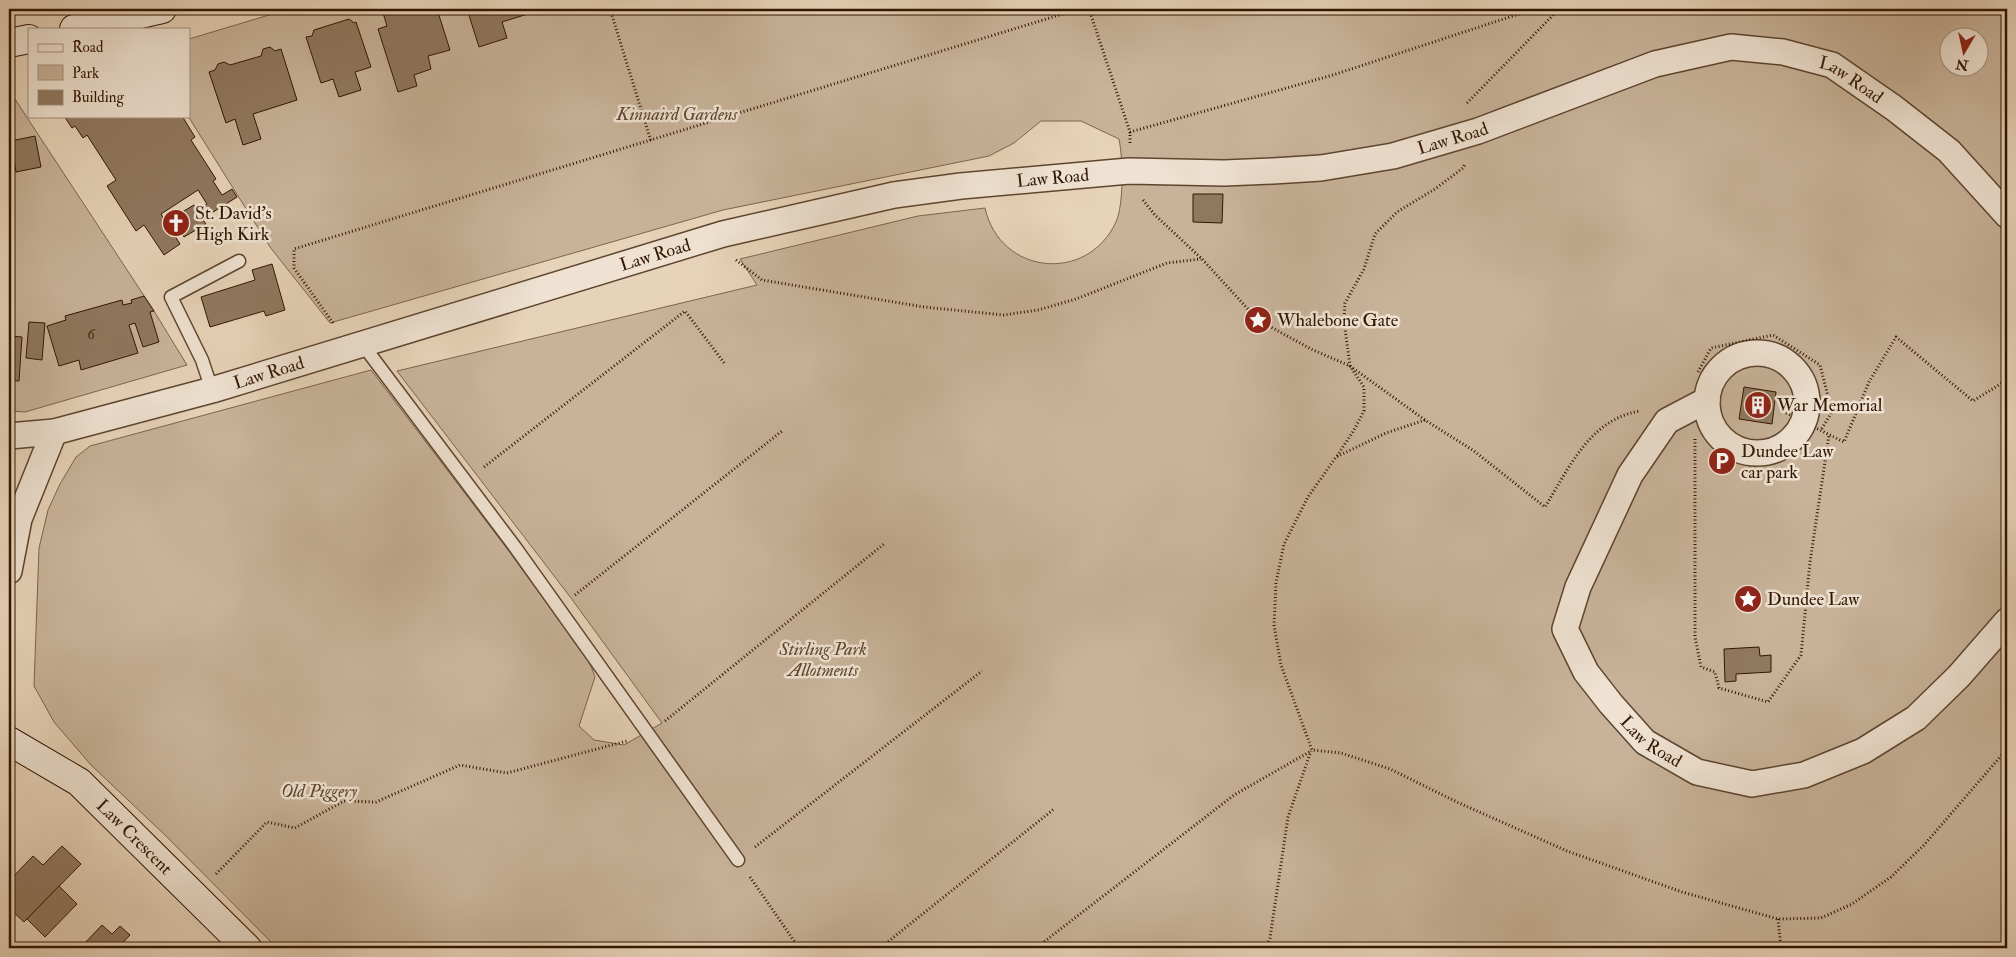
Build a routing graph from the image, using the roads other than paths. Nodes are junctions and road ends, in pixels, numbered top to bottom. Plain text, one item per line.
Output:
1 (162, 9) edge
2 (78, 28) edge
3 (28, 39) edge
4 (9, 43) edge
5 (2007, 215) edge
6 (239, 261) dead end
7 (352, 348) junction
8 (212, 390) junction
9 (1701, 403) junction
10 (54, 432) junction
11 (9, 436) edge
12 (9, 571) edge
13 (2007, 621) edge
14 (9, 741) edge
15 (738, 860) road end
16 (247, 948) edge

1 - 2 street
3 - 4 street
5 - 7 street, Law Road
6 - 8 lane
7 - 8 street, Law Road
7 - 15 lane
8 - 10 street, Law Road
9 - 9 street
9 - 13 street, Law Road
10 - 11 street, Law Road
10 - 12 street
14 - 16 street, Law Crescent

